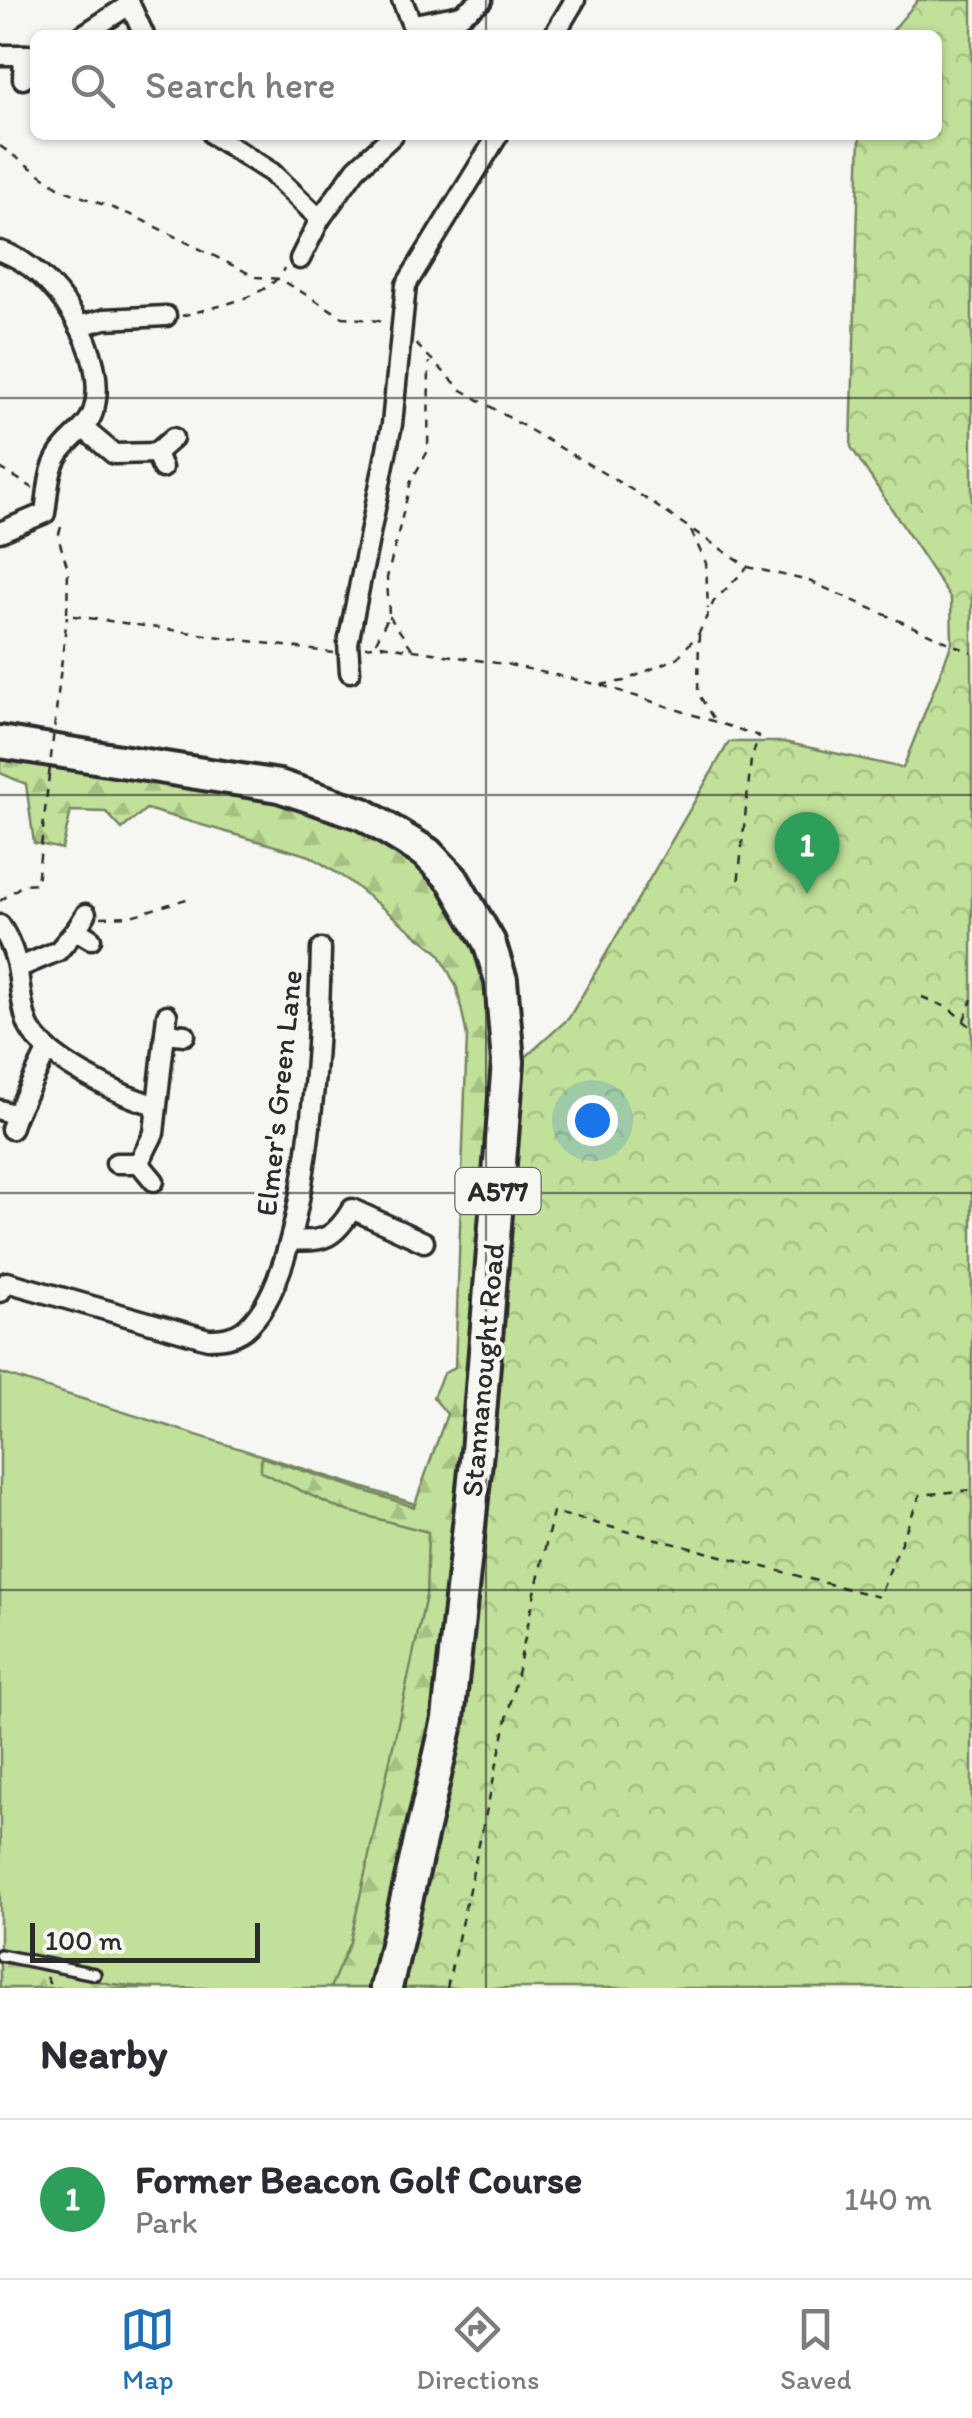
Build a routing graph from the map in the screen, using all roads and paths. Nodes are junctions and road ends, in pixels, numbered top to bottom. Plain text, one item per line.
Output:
1 (402, 0) edge
2 (482, 0) edge
3 (575, 0) edge
4 (128, 2) edge
5 (89, 30) edge
6 (142, 30) edge
7 (415, 30) edge
8 (557, 30) edge
9 (0, 55) edge
10 (30, 55) edge
11 (23, 79) dead end
12 (387, 140) edge
13 (495, 140) edge
14 (237, 141) edge
15 (0, 146) edge
16 (320, 220) junction
17 (0, 250) edge
18 (300, 260) dead end
19 (280, 278) junction
20 (166, 316) joint
21 (400, 324) junction
22 (79, 326) junction
23 (428, 360) junction
24 (83, 428) junction
25 (174, 438) dead end
26 (0, 468) edge
27 (46, 506) junction
28 (687, 526) junction
29 (60, 527) joint
30 (0, 532) edge
31 (748, 568) junction
32 (67, 614) junction
33 (388, 615) junction
34 (707, 616) junction
35 (699, 632) junction
36 (374, 645) junction
37 (413, 651) junction
38 (972, 653) edge
39 (349, 663) junction
40 (600, 684) junction
41 (715, 721) junction
42 (0, 742) edge
43 (738, 885) dead end
44 (193, 897) dead end
45 (0, 900) edge
46 (0, 925) edge
47 (84, 928) joint
48 (321, 949) dead end
49 (20, 967) junction
50 (922, 996) dead end
51 (972, 1000) edge
52 (964, 1020) junction
53 (972, 1028) edge
54 (185, 1035) dead end
55 (48, 1049) junction
56 (156, 1105) junction
57 (9, 1118) edge
58 (116, 1163) dead end
59 (139, 1163) junction
60 (154, 1180) dead end
61 (291, 1240) junction
62 (424, 1242) dead end
63 (0, 1292) edge
64 (972, 1490) edge
65 (0, 1955) edge
66 (95, 1974) dead end
67 (386, 1988) edge
68 (447, 1988) edge

1 - 7 street
2 - 7 street
3 - 8 street
4 - 5 street
4 - 6 street
9 - 10 street
10 - 11 street
12 - 16 street
13 - 21 street
14 - 16 street
15 - 19 path
16 - 18 street
17 - 22 street
19 - 20 path
19 - 21 path
20 - 22 street
21 - 23 path
21 - 39 street
22 - 24 street
23 - 28 path
23 - 33 path
24 - 25 street
24 - 27 street
26 - 27 path
27 - 29 street
27 - 30 street
28 - 31 path
28 - 34 path
29 - 32 path
31 - 34 path
31 - 38 path
32 - 39 path
32 - 45 path, bridge
33 - 36 path
33 - 37 path
34 - 35 path
35 - 40 path
35 - 41 path
36 - 37 path
36 - 39 path
37 - 40 path
40 - 41 path
41 - 43 path
42 - 67 main road, Stannanought Road / A577
44 - 47 path
46 - 49 street
47 - 49 street
48 - 61 street, Elmer's Green Lane
49 - 55 street
50 - 52 path
51 - 52 path
52 - 53 path
54 - 56 street
55 - 56 street
55 - 57 street
56 - 59 street
58 - 59 street
59 - 60 street
61 - 62 street
61 - 63 street, Elmer's Green Lane
64 - 68 path
65 - 66 lane

